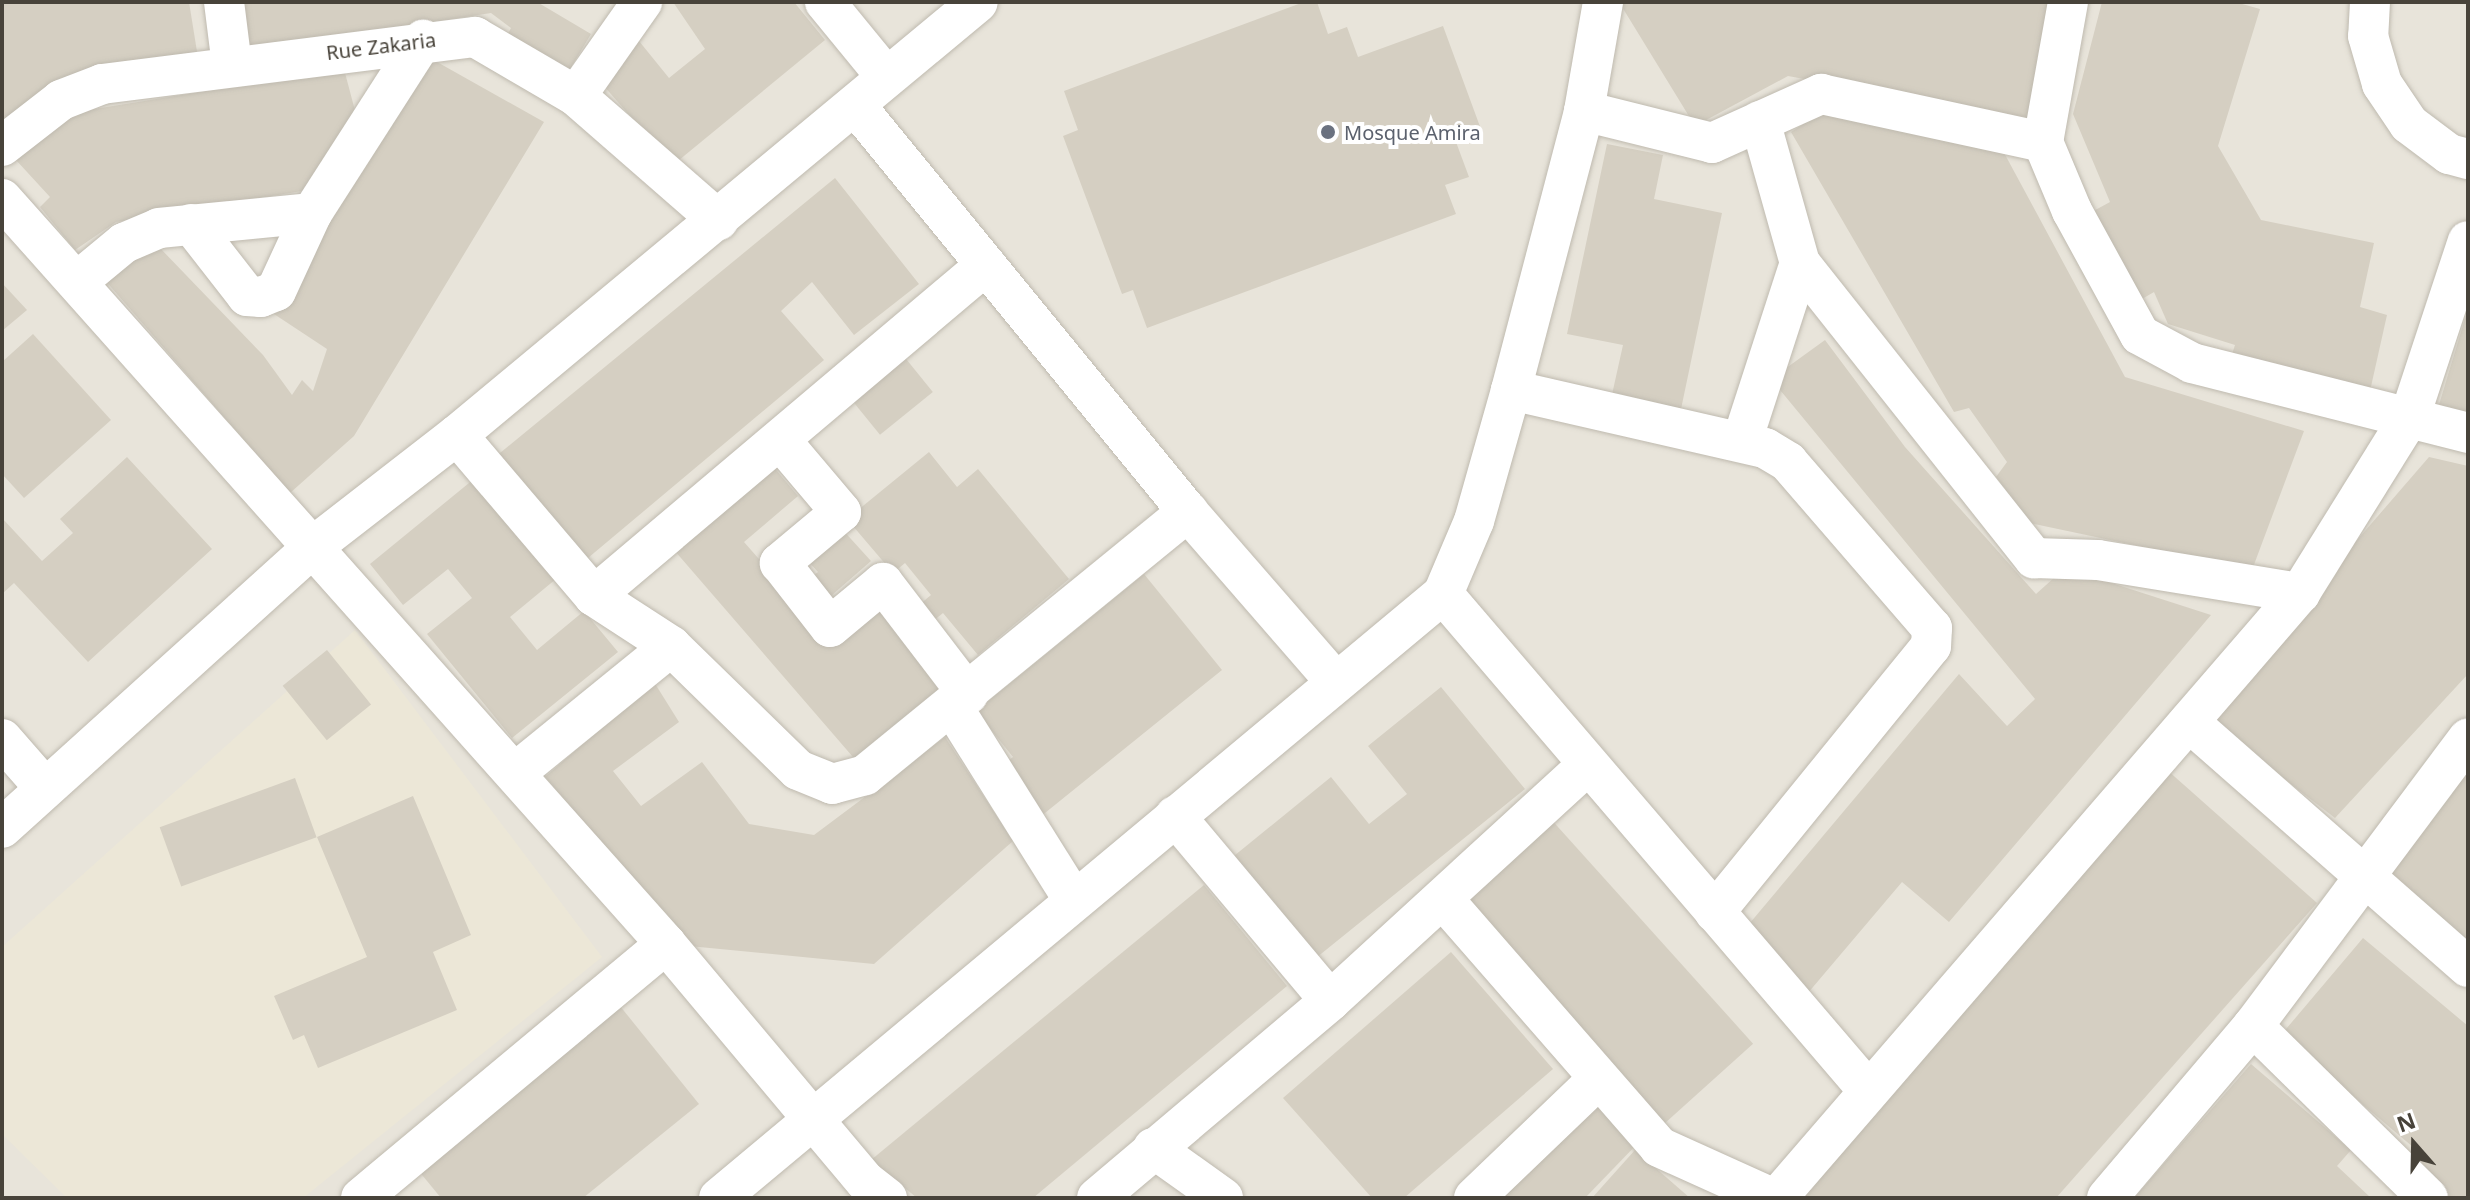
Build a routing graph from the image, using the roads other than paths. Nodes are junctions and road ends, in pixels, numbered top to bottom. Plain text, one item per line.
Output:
1 (224, 2) edge
2 (642, 2) edge
3 (825, 2) edge
4 (978, 2) edge
5 (1603, 2) edge
6 (2068, 2) edge
7 (2370, 2) edge
8 (423, 40) junction
9 (232, 65) junction
10 (884, 74) junction
11 (576, 96) junction
12 (855, 105) junction
13 (1584, 111) junction
14 (1760, 121) junction
15 (2043, 142) junction
16 (2, 146) edge
17 (2468, 159) edge
18 (2, 199) edge
19 (312, 213) junction
20 (718, 220) junction
21 (191, 224) junction
22 (2468, 241) edge
23 (1800, 263) junction
24 (986, 265) junction
25 (78, 281) junction
26 (1511, 390) junction
27 (2410, 416) junction
28 (2468, 433) edge
29 (457, 435) junction
30 (781, 441) junction
31 (1742, 441) junction
32 (1188, 512) junction
33 (315, 545) junction
34 (2300, 593) junction
35 (1443, 594) junction
36 (594, 596) junction
37 (671, 646) junction
38 (1336, 682) junction
39 (960, 700) junction
40 (2189, 722) junction
41 (2, 739) edge
42 (2468, 739) edge
43 (1588, 765) junction
44 (515, 773) junction
45 (44, 787) junction
46 (1175, 816) junction
47 (2, 828) edge
48 (2364, 877) junction
49 (1073, 899) junction
50 (1443, 899) junction
51 (1715, 912) junction
52 (666, 944) junction
53 (2468, 967) edge
54 (1330, 1001) junction
55 (2253, 1026) junction
56 (1598, 1079) junction
57 (1867, 1089) junction
58 (812, 1121) junction
59 (1153, 1148) junction
60 (361, 1198) edge
61 (719, 1198) edge
62 (887, 1198) edge
63 (1097, 1198) edge
64 (1223, 1198) edge
65 (1474, 1198) edge
66 (1774, 1198) edge
67 (2107, 1198) edge
68 (2428, 1198) edge

1 - 9 street
2 - 11 street
3 - 10 street
4 - 10 street
5 - 13 street
6 - 15 street
7 - 17 street
8 - 9 street, Rue Zakaria
8 - 11 street, Rue Zakaria
8 - 19 street
9 - 16 street, Rue Zakaria
10 - 12 street
11 - 20 street, Rue Zakaria
12 - 20 street
12 - 24 street
13 - 14 street
13 - 26 street
14 - 15 street
14 - 23 street
15 - 27 street
18 - 25 street
19 - 21 street
19 - 21 street
20 - 29 street
21 - 25 street
22 - 27 street
23 - 31 street
23 - 34 street
24 - 30 street
24 - 32 street
25 - 33 street
26 - 31 street
26 - 35 street
27 - 28 street
27 - 34 street
29 - 33 street
29 - 36 street
30 - 36 street
30 - 39 street
31 - 51 street
32 - 38 street
32 - 39 street
33 - 44 street
33 - 45 street
34 - 40 street
35 - 38 street
35 - 43 street
36 - 37 street
37 - 39 street
37 - 44 street
38 - 46 street
39 - 49 street
40 - 48 street
40 - 57 street
41 - 45 street
42 - 48 street
43 - 50 street
43 - 51 street
44 - 52 street
45 - 47 street
46 - 49 street
46 - 54 street
48 - 53 street
48 - 55 street
49 - 58 street
50 - 54 street
50 - 56 street
51 - 57 street
52 - 58 street
52 - 60 street
54 - 59 street
55 - 67 street
55 - 68 street
56 - 65 street
56 - 66 street
57 - 66 street
58 - 61 street
58 - 62 street
59 - 63 street
59 - 64 street

